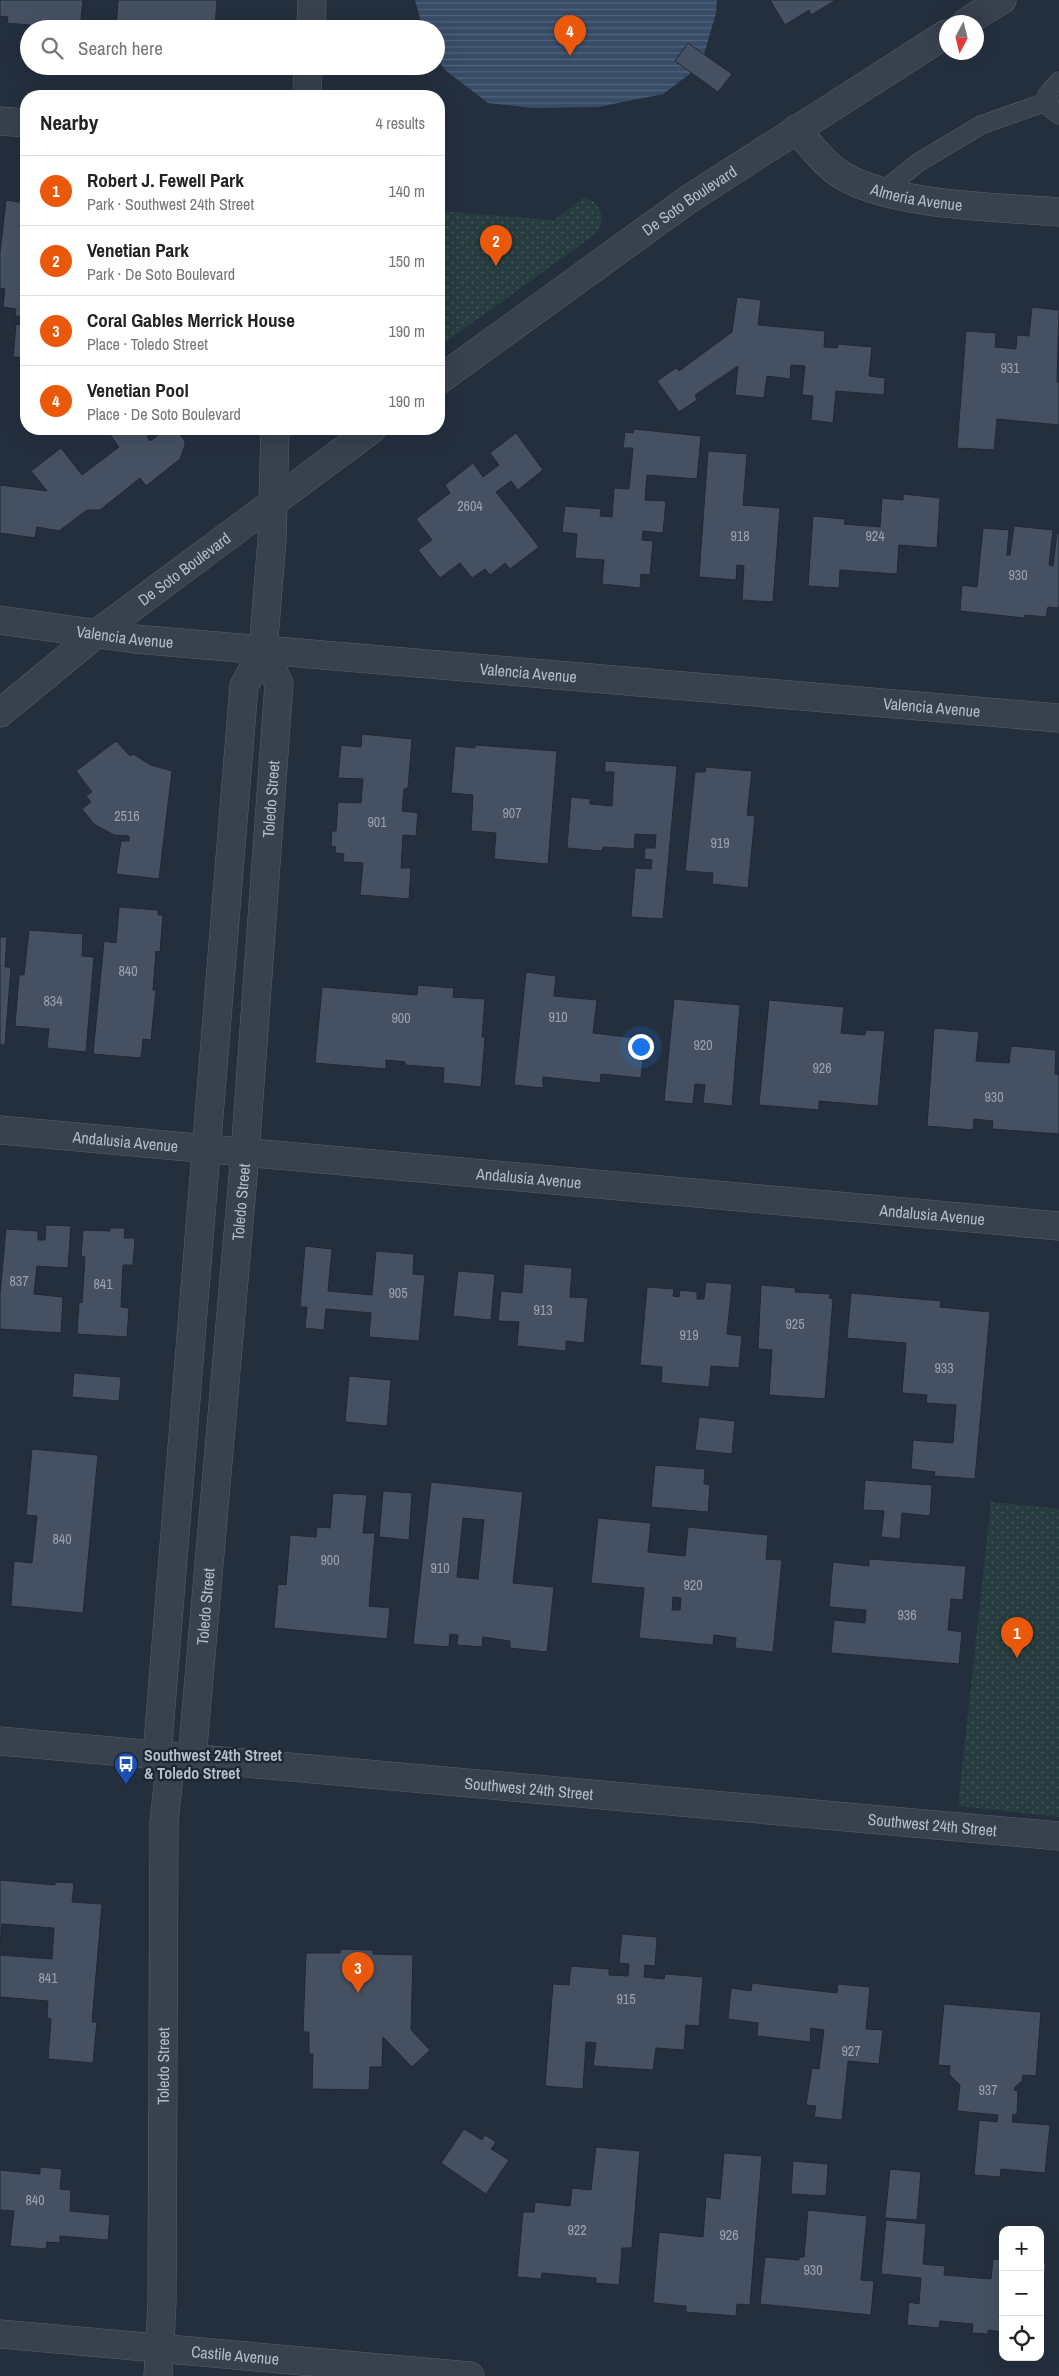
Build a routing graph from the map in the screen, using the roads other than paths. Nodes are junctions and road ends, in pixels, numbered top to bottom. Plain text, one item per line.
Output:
1 (312, 0) edge
2 (1002, 0) edge
3 (977, 15) edge
4 (311, 20) edge
5 (939, 38) edge
6 (308, 75) edge
7 (1059, 80) edge
8 (307, 90) edge
9 (1054, 108) edge
10 (0, 121) edge
11 (20, 123) edge
12 (796, 129) junction
13 (882, 191) junction
14 (1059, 212) edge
15 (445, 376) edge
16 (275, 435) edge
17 (364, 435) edge
18 (273, 501) junction
19 (0, 620) edge
20 (95, 634) junction
21 (263, 650) junction
22 (0, 713) edge
23 (1059, 718) edge
24 (0, 1130) edge
25 (207, 1150) junction
26 (245, 1154) junction
27 (1059, 1226) edge
28 (0, 1741) edge
29 (173, 1756) junction
30 (1059, 1836) edge
31 (0, 2334) edge
32 (160, 2348) junction
33 (158, 2376) edge
34 (470, 2376) edge

1 - 4 street
2 - 3 street
5 - 12 street, De Soto Boulevard
6 - 8 street
7 - 9 lane
9 - 13 lane
10 - 11 street
12 - 13 street, Almeria Avenue
12 - 15 street, De Soto Boulevard
13 - 14 street, Almeria Avenue
16 - 18 street, Toledo Street
17 - 18 street, De Soto Boulevard
18 - 20 street, De Soto Boulevard
18 - 21 street, Toledo Street
19 - 20 street, Valencia Avenue
20 - 21 street, Valencia Avenue
20 - 22 street, De Soto Boulevard
21 - 23 street, Valencia Avenue
21 - 25 street, Toledo Street
21 - 26 street, Toledo Street
24 - 25 street, Andalusia Avenue
25 - 26 street, Andalusia Avenue
25 - 29 street, Toledo Street
26 - 27 street, Andalusia Avenue
26 - 29 street, Toledo Street
28 - 29 street, Southwest 24th Street
29 - 30 street, Southwest 24th Street
29 - 32 street, Toledo Street
31 - 32 street, Castile Avenue
32 - 33 street, Toledo Street
32 - 34 street, Castile Avenue

